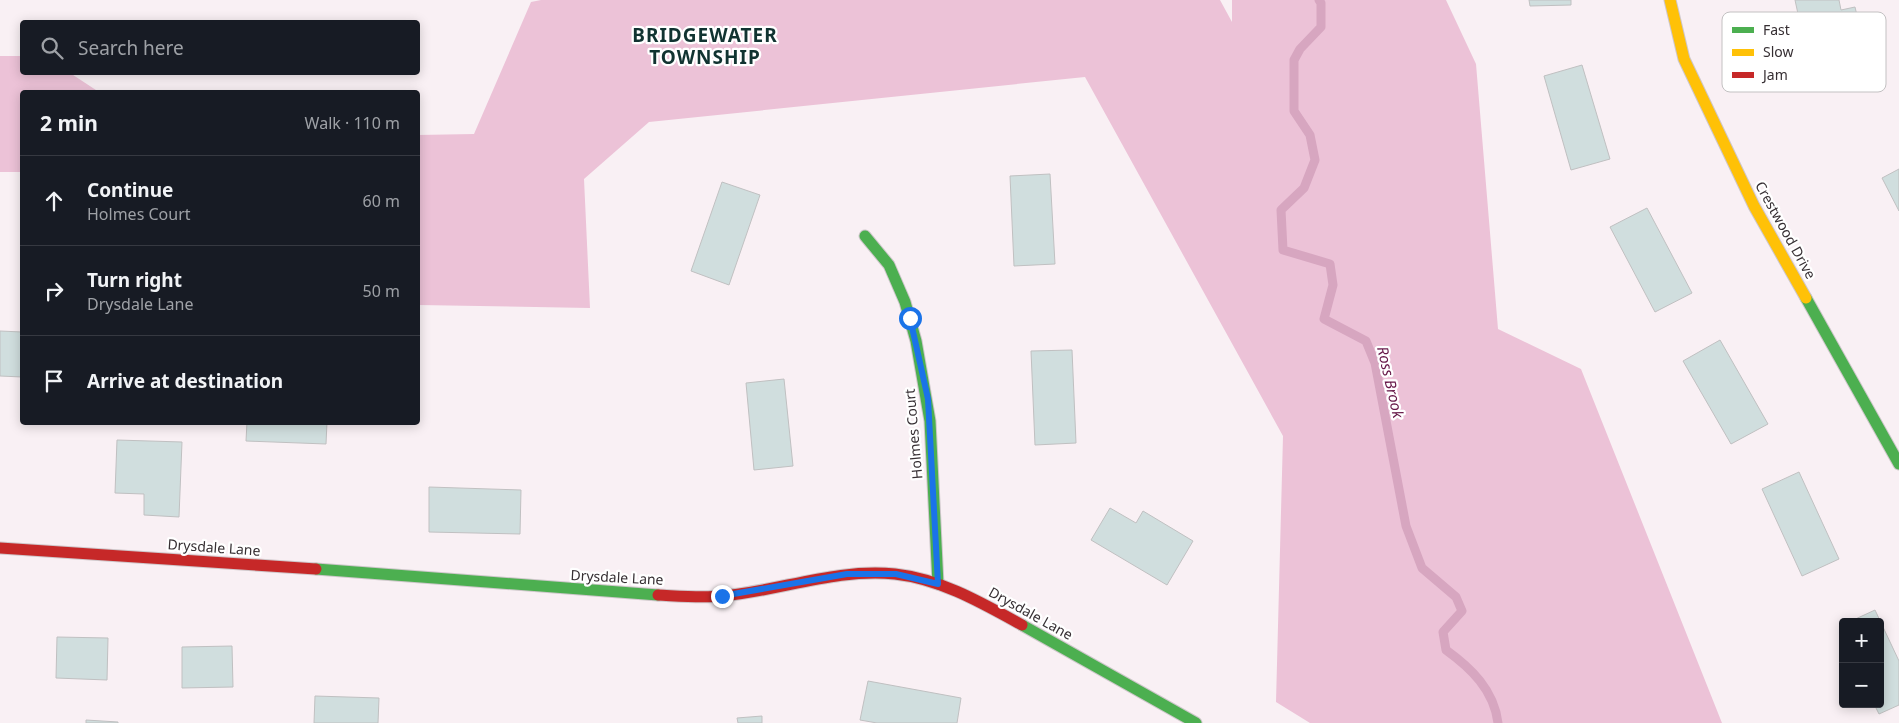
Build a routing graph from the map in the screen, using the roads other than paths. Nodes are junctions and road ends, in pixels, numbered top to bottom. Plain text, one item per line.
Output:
1 (1670, 0) edge
2 (865, 236) dead end
3 (1899, 464) edge
4 (0, 548) edge
5 (938, 584) junction
6 (1196, 723) edge

1 - 3 street, Crestwood Drive
2 - 5 street, Holmes Court
4 - 5 street, Drysdale Lane
5 - 6 street, Drysdale Lane

